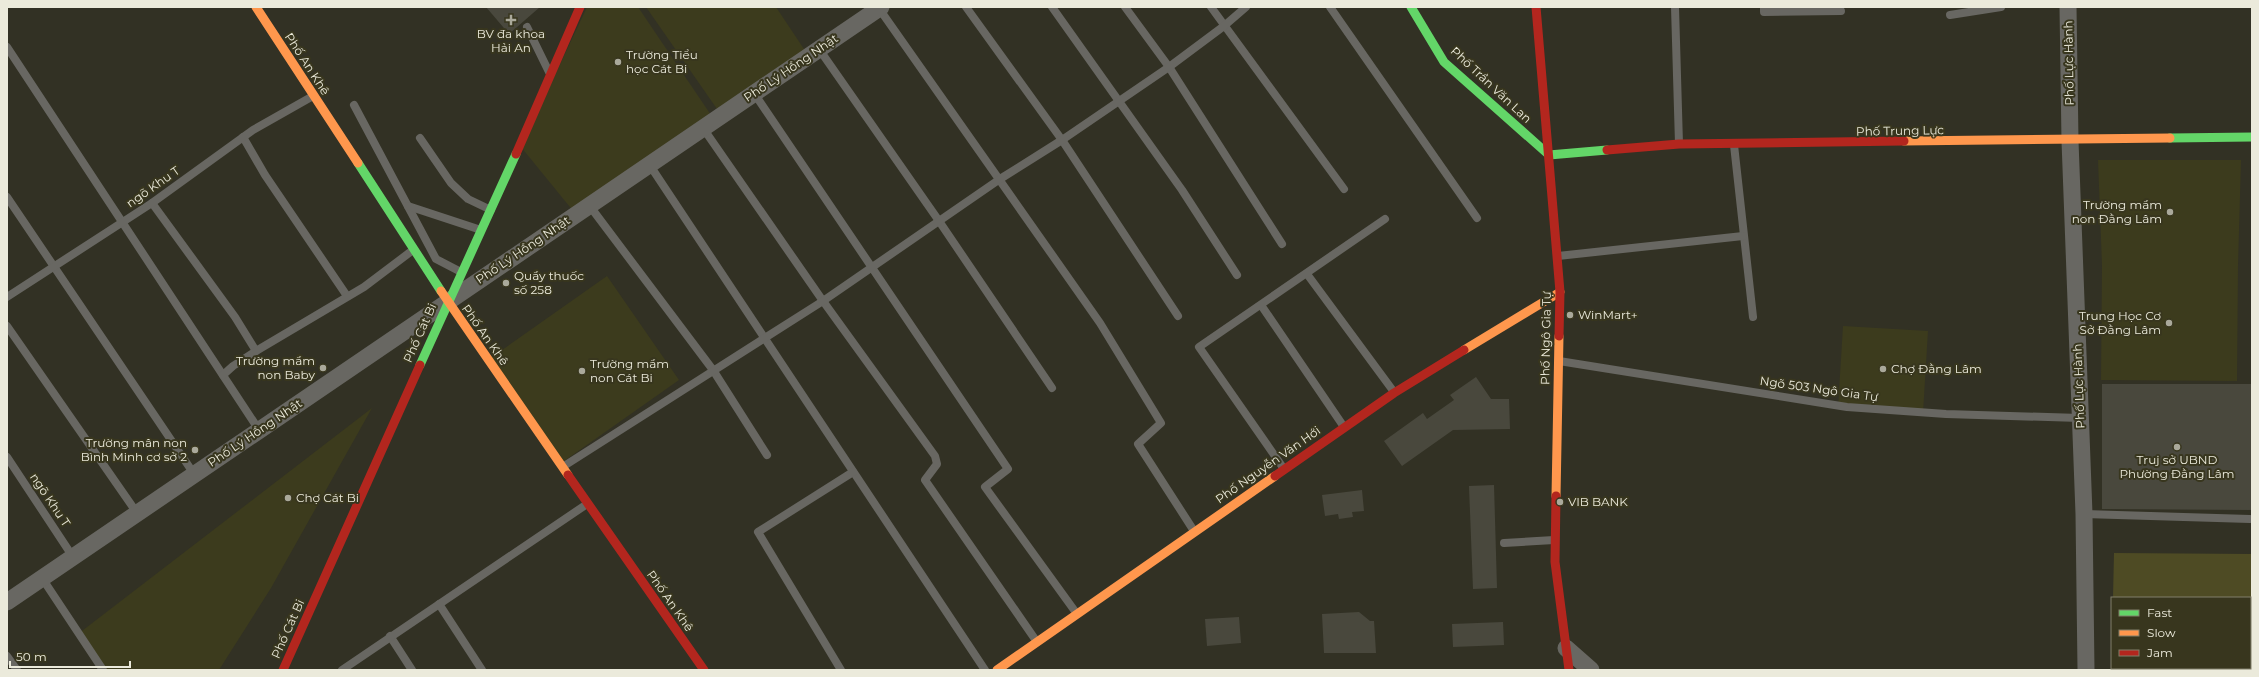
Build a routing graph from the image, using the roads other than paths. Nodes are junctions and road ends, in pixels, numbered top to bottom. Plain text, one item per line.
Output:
1 (256, 7) edge
2 (580, 7) edge
3 (879, 7) edge
4 (966, 7) edge
5 (1052, 7) edge
6 (1125, 7) edge
7 (1211, 7) edge
8 (1246, 7) edge
9 (1330, 7) edge
10 (1411, 7) edge
11 (1536, 7) edge
12 (1675, 7) edge
13 (1764, 7) edge
14 (2002, 7) edge
15 (2068, 7) edge
16 (1841, 11) dead end
17 (1950, 15) dead end
18 (1224, 26) junction
19 (527, 27) dead end
20 (7, 47) edge
21 (819, 49) junction
22 (1168, 67) junction
23 (551, 77) junction
24 (754, 93) junction
25 (313, 95) junction
26 (1119, 100) junction
27 (354, 104) dead end
28 (703, 128) junction
29 (243, 137) junction
30 (2252, 137) edge
31 (420, 138) dead end
32 (1062, 140) junction
33 (2070, 141) junction
34 (1679, 144) junction
35 (1734, 145) junction
36 (1549, 155) junction
37 (649, 164) junction
38 (1000, 179) junction
39 (1344, 190) dead end
40 (7, 197) edge
41 (152, 203) junction
42 (589, 205) junction
43 (408, 206) junction
44 (491, 210) junction
45 (1477, 218) dead end
46 (1385, 219) dead end
47 (939, 221) junction
48 (122, 223) junction
49 (482, 230) junction
50 (1743, 236) junction
51 (1282, 244) dead end
52 (414, 249) junction
53 (1558, 256) junction
54 (54, 266) junction
55 (870, 267) junction
56 (461, 272) junction
57 (1307, 274) junction
58 (1237, 275) dead end
59 (1560, 292) junction
60 (347, 296) junction
61 (7, 298) edge
62 (824, 301) junction
63 (448, 302) junction
64 (1261, 305) junction
65 (1178, 316) dead end
66 (1753, 318) dead end
67 (7, 326) edge
68 (764, 338) junction
69 (256, 351) junction
70 (1557, 360) junction
71 (713, 370) junction
72 (223, 375) junction
73 (1052, 388) dead end
74 (1394, 393) junction
75 (2080, 418) junction
76 (1344, 427) junction
77 (259, 430) junction
78 (767, 455) dead end
79 (7, 457) edge
80 (562, 466) junction
81 (1284, 469) junction
82 (853, 472) junction
83 (194, 474) junction
84 (588, 503) junction
85 (137, 513) junction
86 (2084, 514) junction
87 (2250, 519) dead end
88 (1194, 531) junction
89 (1555, 540) junction
90 (1504, 543) dead end
91 (73, 557) junction
92 (42, 578) junction
93 (7, 602) edge
94 (439, 604) junction
95 (1077, 614) junction
96 (390, 636) junction
97 (1037, 642) junction
98 (1566, 648) junction
99 (7, 656) edge
100 (17, 670) edge
101 (103, 670) edge
102 (283, 670) edge
103 (342, 670) edge
104 (412, 670) edge
105 (482, 670) edge
106 (704, 670) edge
107 (841, 670) edge
108 (985, 670) edge
109 (997, 670) edge
110 (1569, 670) edge
111 (1591, 670) edge
112 (2086, 670) edge

1 - 25 street, Phố An Khê
2 - 23 street, Phố Cát Bi
3 - 21 street, Phố Lý Hồng Nhật
3 - 38 lane
4 - 32 lane
5 - 26 lane
6 - 22 lane
7 - 18 lane
8 - 18 lane
9 - 45 lane
10 - 36 street, Phố Trần Văn Lan
11 - 36 street, Phố Ngô Gia Tự
12 - 34 lane
13 - 16 lane
14 - 17 lane
15 - 33 street, Phố Lực Hành
18 - 22 lane
18 - 39 lane
19 - 23 lane
20 - 48 lane
21 - 24 street, Phố Lý Hồng Nhật
21 - 47 lane
22 - 26 lane
22 - 51 lane
23 - 44 street, Phố Cát Bi
24 - 28 street, Phố Lý Hồng Nhật
24 - 55 lane
25 - 29 lane, ngõ Khu T
25 - 52 street, Phố An Khê
26 - 32 lane
26 - 58 lane
27 - 43 lane
28 - 37 street, Phố Lý Hồng Nhật
28 - 62 lane
29 - 41 lane, ngõ Khu T
29 - 60 lane
30 - 33 street, Phố Trung Lực
31 - 44 lane
32 - 38 lane
32 - 65 lane
33 - 35 street, Phố Trung Lực
33 - 75 street, Phố Lực Hành
34 - 35 street, Phố Trung Lực
34 - 36 street, Phố Trung Lực
35 - 50 lane
36 - 53 street, Phố Ngô Gia Tự
37 - 42 street, Phố Lý Hồng Nhật
37 - 68 lane
38 - 47 lane
38 - 88 lane
40 - 54 lane
41 - 48 lane, ngõ Khu T
41 - 69 lane
42 - 63 street, Phố Lý Hồng Nhật
42 - 71 lane
43 - 49 lane
43 - 56 lane
44 - 49 street, Phố Cát Bi
46 - 57 lane
47 - 55 lane
47 - 73 lane
48 - 54 lane, ngõ Khu T
48 - 72 lane
49 - 56 street, Phố Cát Bi
50 - 53 lane
50 - 66 lane
52 - 60 lane
52 - 63 street, Phố An Khê
53 - 59 street, Phố Ngô Gia Tự
54 - 61 lane, ngõ Khu T
54 - 83 lane
55 - 62 lane
55 - 95 lane
56 - 63 street, Phố Cát Bi
57 - 64 lane
57 - 74 lane
59 - 70 street, Phố Ngô Gia Tự
59 - 74 street, Phố Nguyễn Văn Hới
60 - 69 lane
62 - 68 lane
62 - 97 lane
63 - 77 street, Phố Lý Hồng Nhật
63 - 80 street, Phố An Khê
63 - 102 street, Phố Cát Bi
64 - 76 lane
64 - 81 lane
67 - 85 lane
68 - 71 lane
68 - 82 lane
69 - 72 lane
70 - 75 lane, Ngõ 503 Ngô Gia Tự
70 - 89 street, Phố Ngô Gia Tự
71 - 78 lane
71 - 80 lane
72 - 77 lane
74 - 76 street, Phố Nguyễn Văn Hới
75 - 86 street, Phố Lực Hành
76 - 81 street, Phố Nguyễn Văn Hới
77 - 83 street, Phố Lý Hồng Nhật
79 - 91 lane, ngõ Khu T
80 - 84 street, Phố An Khê
81 - 88 street, Phố Nguyễn Văn Hới
82 - 107 lane
82 - 108 lane
83 - 85 street, Phố Lý Hồng Nhật
84 - 94 lane
84 - 106 street, Phố An Khê
85 - 91 street, Phố Lý Hồng Nhật
86 - 87 lane
86 - 112 street, Phố Lực Hành
88 - 95 street, Phố Nguyễn Văn Hới
89 - 90 lane
89 - 98 street, Phố Ngô Gia Tự
91 - 92 street, Phố Lý Hồng Nhật
92 - 93 street, Phố Lý Hồng Nhật
92 - 101 lane
94 - 96 lane
94 - 105 lane
95 - 97 street, Phố Nguyễn Văn Hới
96 - 103 lane
96 - 104 lane
97 - 109 street, Phố Nguyễn Văn Hới
98 - 110 street, Phố Ngô Gia Tự
98 - 111 street
99 - 100 lane

